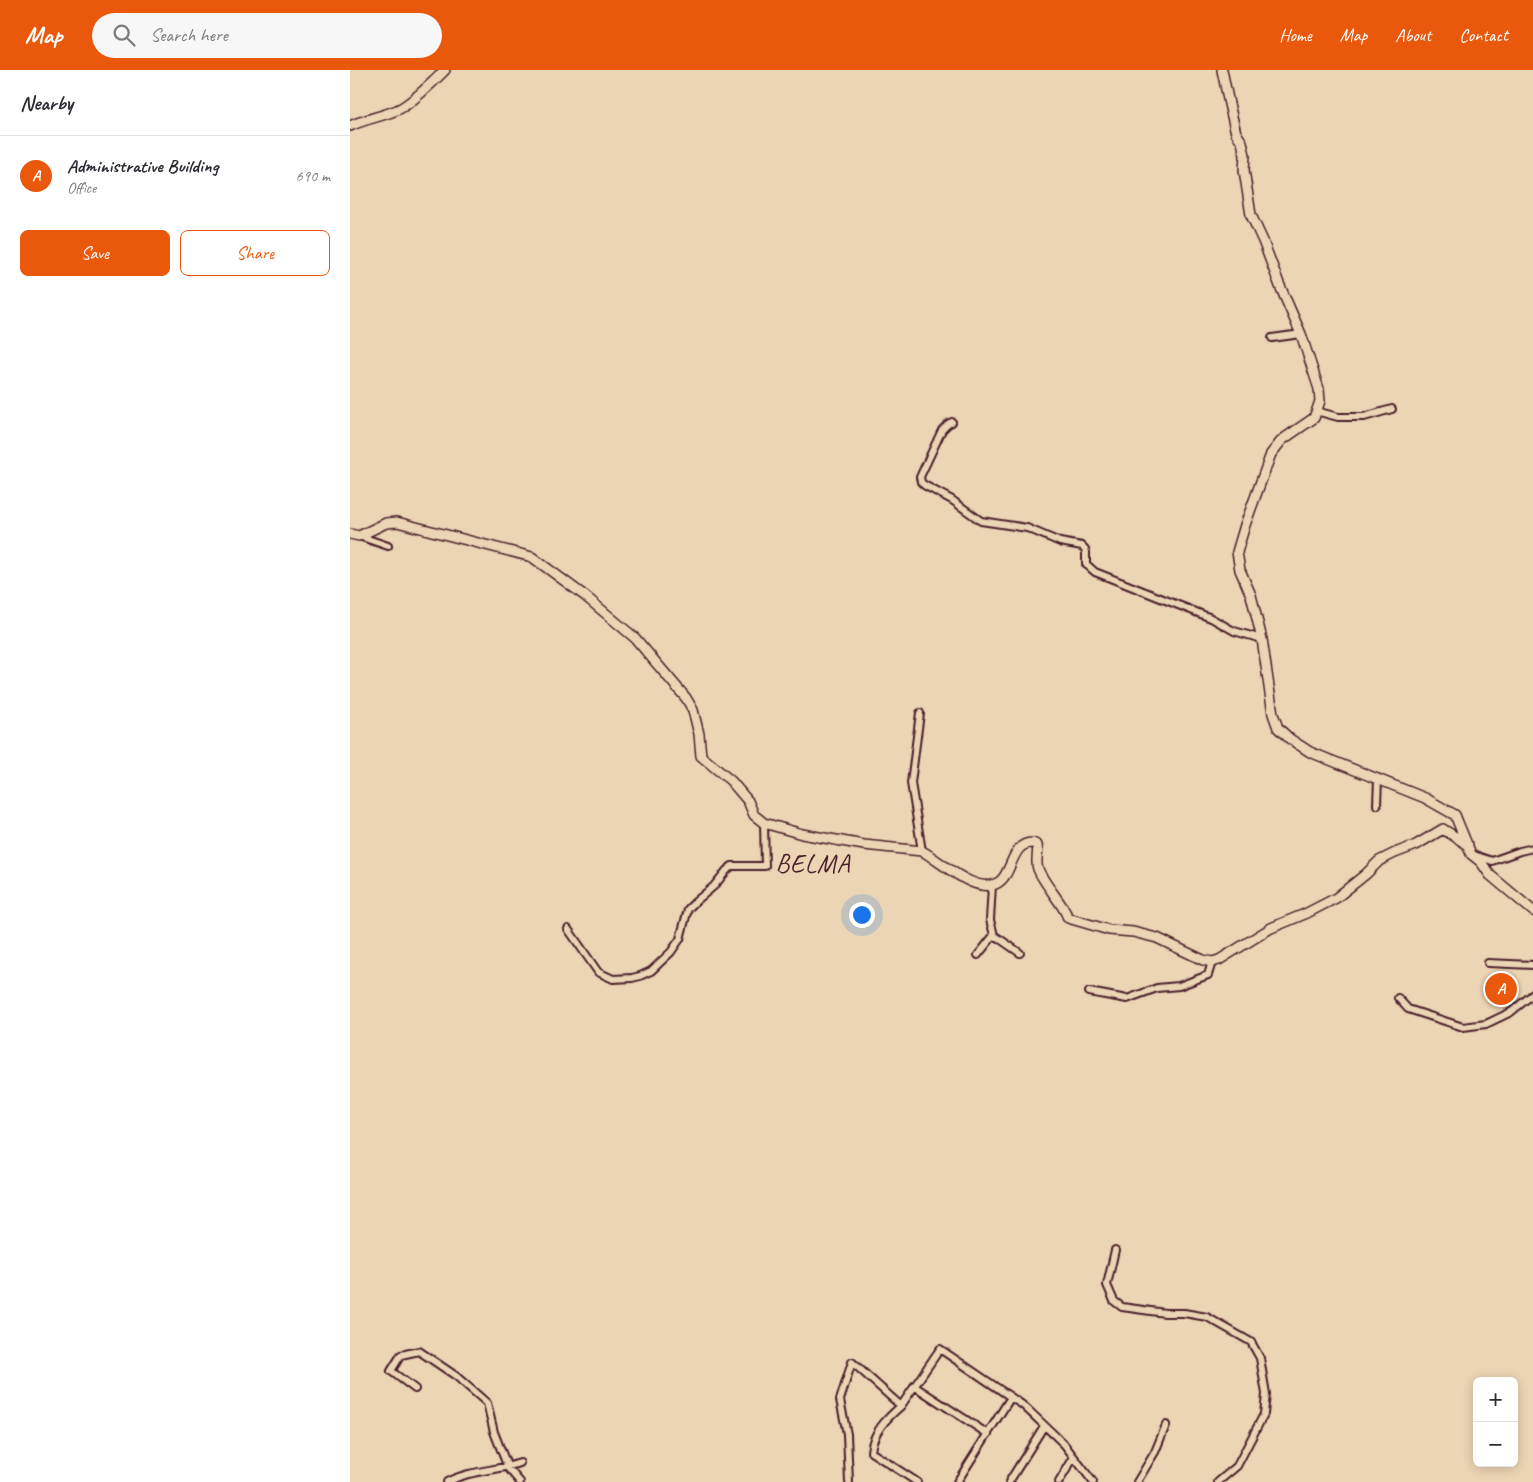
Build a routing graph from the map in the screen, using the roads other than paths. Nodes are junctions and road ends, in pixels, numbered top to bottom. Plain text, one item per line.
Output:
1 (445, 70) edge
2 (1222, 70) edge
3 (350, 126) edge
4 (1301, 334) junction
5 (1272, 338) dead end
6 (1392, 409) dead end
7 (1316, 411) junction
8 (952, 422) dead end
9 (355, 535) edge
10 (388, 546) dead end
11 (1262, 639) junction
12 (920, 713) dead end
13 (1378, 778) junction
14 (1377, 805) dead end
15 (764, 823) junction
16 (1533, 848) edge
17 (1470, 850) junction
18 (922, 852) junction
19 (992, 885) junction
20 (1533, 911) edge
21 (568, 929) dead end
22 (994, 934) junction
23 (1020, 953) dead end
24 (978, 955) dead end
25 (1212, 962) junction
26 (1488, 963) dead end
27 (1533, 965) edge
28 (1089, 992) dead end
29 (1533, 994) edge
30 (1398, 998) dead end
31 (1115, 1250) dead end
32 (914, 1386) junction
33 (415, 1389) dead end
34 (1011, 1397) junction
35 (901, 1406) junction
36 (1166, 1425) dead end
37 (1044, 1426) junction
38 (988, 1434) junction
39 (1074, 1457) junction
40 (520, 1463) dead end
41 (508, 1468) junction
42 (447, 1482) edge
43 (520, 1482) edge
44 (849, 1482) edge
45 (917, 1482) edge
46 (957, 1482) edge
47 (1009, 1482) edge
48 (1059, 1482) edge
49 (1093, 1482) edge
50 (1137, 1482) edge
51 (1218, 1482) edge

1 - 3 street
2 - 4 street
4 - 5 street
4 - 7 street
6 - 7 street
7 - 11 street
8 - 11 street
9 - 10 street
9 - 15 street
11 - 13 street
12 - 18 street
13 - 14 street
13 - 17 street
15 - 18 street
15 - 21 street
16 - 17 street
17 - 20 street
17 - 25 street
18 - 19 street
19 - 22 street
19 - 25 street
22 - 23 street
22 - 24 street
25 - 28 street
26 - 27 street
29 - 30 street
31 - 51 street
32 - 34 street
32 - 35 street
32 - 38 street
33 - 41 street
34 - 37 street
34 - 38 street
35 - 44 street
35 - 45 street
36 - 50 street
37 - 39 street
37 - 47 street
38 - 46 street
39 - 48 street
39 - 49 street
40 - 41 street
41 - 42 street
41 - 43 street

